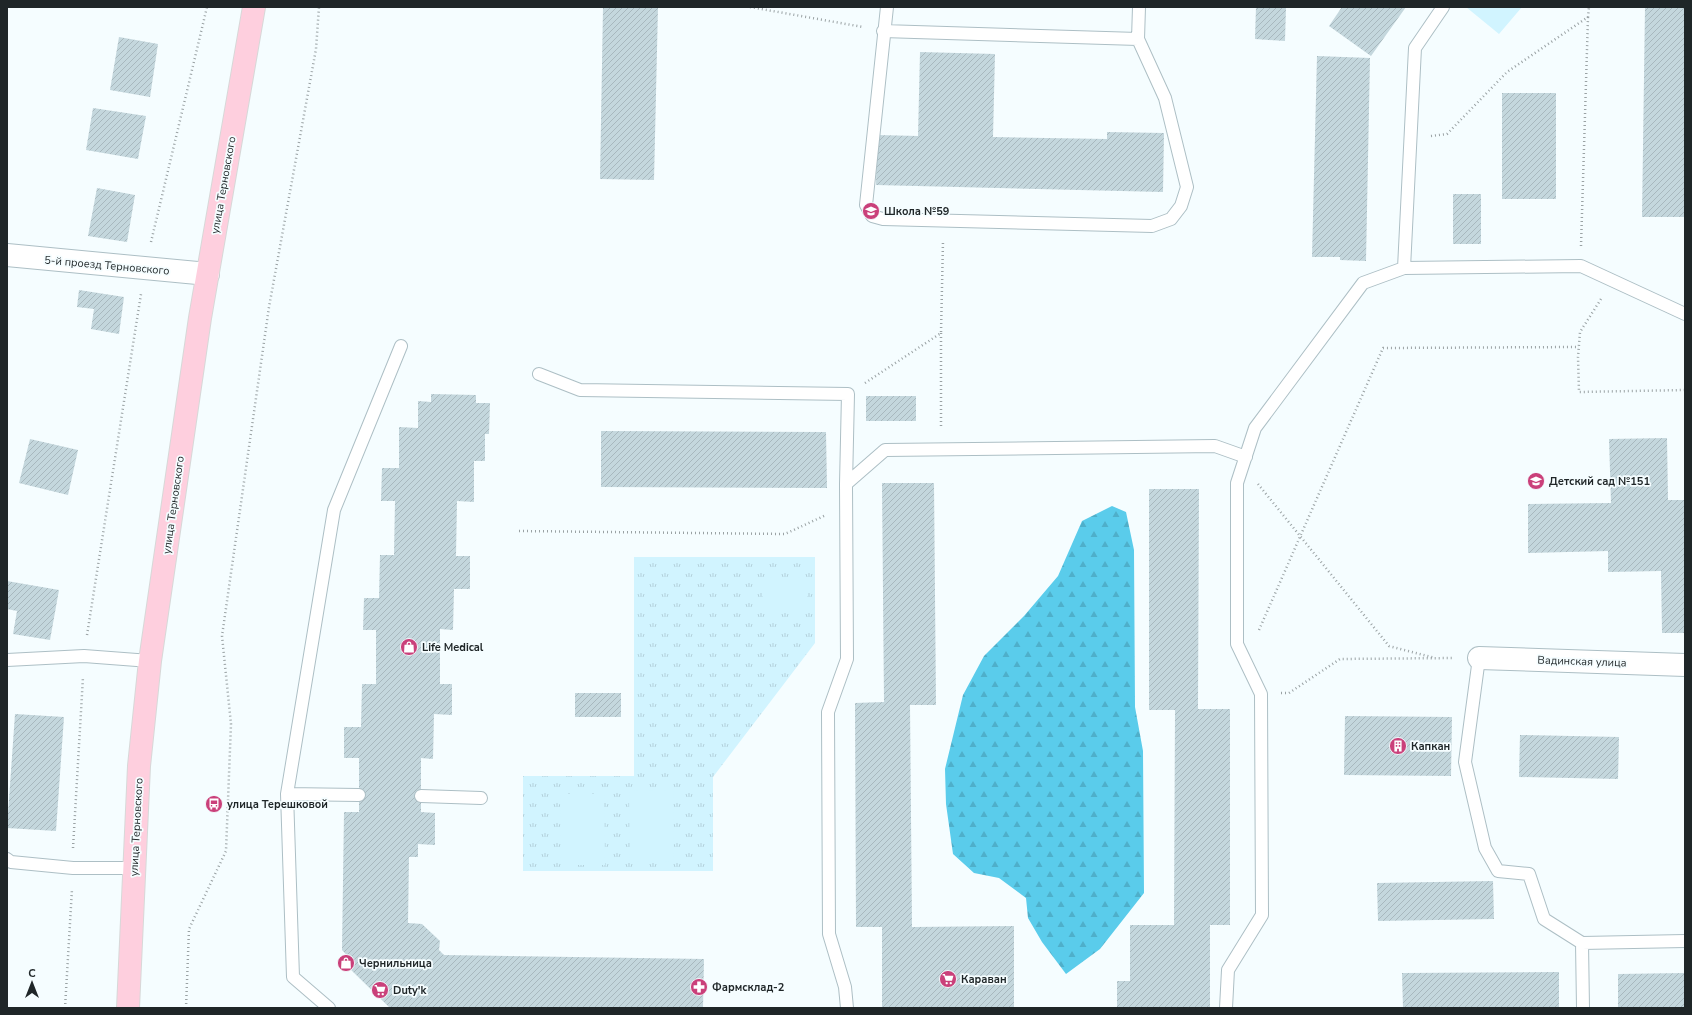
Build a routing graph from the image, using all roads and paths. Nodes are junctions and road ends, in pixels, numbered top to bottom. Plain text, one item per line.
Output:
1 (207, 7) edge
2 (254, 7) edge
3 (319, 7) edge
4 (750, 7) edge
5 (887, 7) edge
6 (1139, 7) edge
7 (1443, 7) edge
8 (1589, 7) edge
9 (1588, 17) junction
10 (883, 30) junction
11 (1138, 39) junction
12 (1411, 138) junction
13 (943, 221) junction
14 (7, 255) edge
15 (1581, 266) junction
16 (145, 268) junction
17 (1404, 268) junction
18 (208, 274) junction
19 (1613, 281) junction
20 (1685, 314) edge
21 (942, 332) junction
22 (401, 346) dead end
23 (1579, 347) junction
24 (539, 374) dead end
25 (1685, 390) edge
26 (848, 394) junction
27 (942, 449) junction
28 (1244, 461) junction
29 (846, 484) junction
30 (846, 506) junction
31 (519, 532) dead end
32 (1300, 536) junction
33 (84, 656) junction
34 (1435, 658) junction
35 (1479, 658) junction
36 (7, 660) edge
37 (150, 661) junction
38 (1245, 661) junction
39 (1685, 665) edge
40 (1261, 694) junction
41 (287, 794) junction
42 (359, 795) dead end
43 (421, 796) dead end
44 (481, 798) dead end
45 (7, 859) edge
46 (73, 868) junction
47 (134, 868) junction
48 (1685, 941) edge
49 (1582, 943) junction
50 (66, 1008) edge
51 (128, 1008) edge
52 (186, 1008) edge
53 (329, 1008) edge
54 (846, 1008) edge
55 (1226, 1008) edge
56 (1583, 1008) edge

1 - 16 path
2 - 18 main road, улица Терновского
3 - 52 path
4 - 10 path
5 - 10 lane
6 - 11 lane
7 - 12 lane
8 - 9 path
9 - 12 path
9 - 15 path
10 - 11 lane
10 - 13 lane
11 - 13 lane
12 - 17 lane
13 - 21 path
14 - 16 street, 5-й проезд Терновского
15 - 17 lane
15 - 19 lane
16 - 18 street, 5-й проезд Терновского
16 - 33 path
17 - 28 lane
18 - 37 main road, улица Терновского
19 - 20 lane
19 - 23 path
21 - 26 path
21 - 27 path
22 - 41 lane
23 - 25 path
23 - 32 path
24 - 26 lane
26 - 29 lane
27 - 28 lane
27 - 29 lane
28 - 32 path
28 - 38 lane
29 - 30 lane
30 - 31 path
30 - 54 lane
32 - 34 path
32 - 38 path
33 - 36 lane
33 - 37 lane
33 - 46 path
34 - 35 path
34 - 40 path
35 - 39 street, Вадинская улица
35 - 49 lane
37 - 47 main road, улица Терновского
38 - 40 lane
40 - 55 lane
41 - 42 lane
41 - 53 lane
43 - 44 lane
45 - 46 lane
46 - 47 lane
46 - 50 path
47 - 51 main road, улица Терновского
48 - 49 lane
49 - 56 lane

